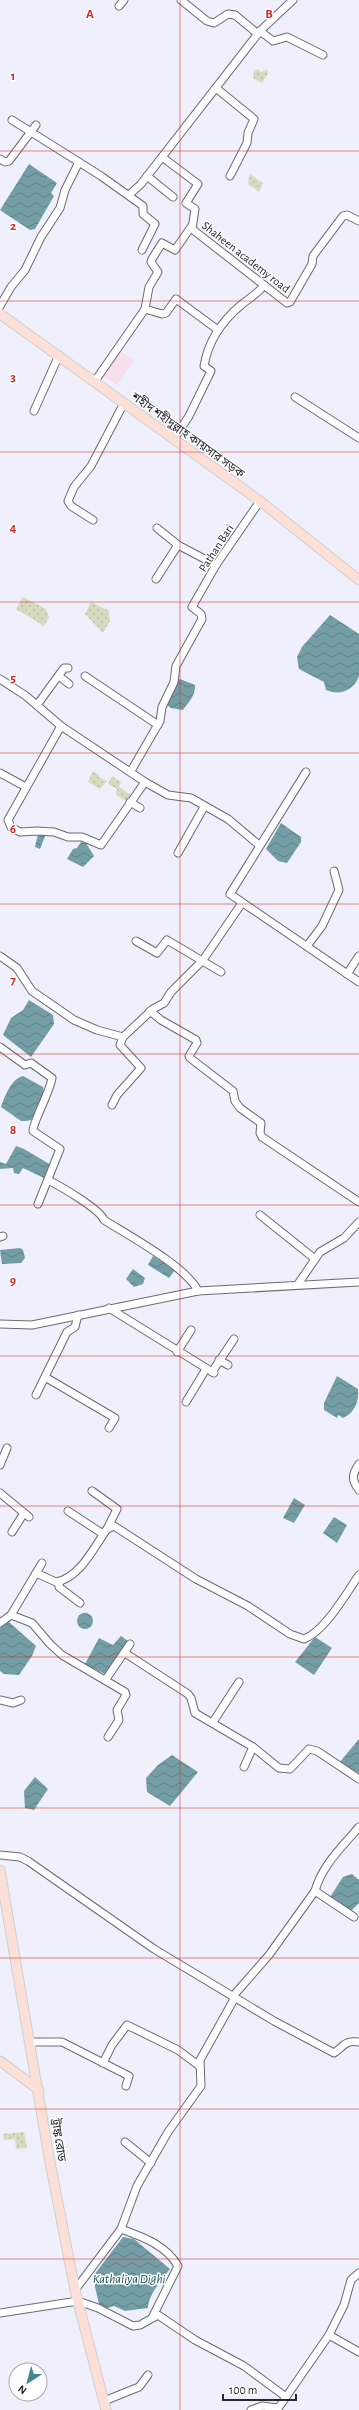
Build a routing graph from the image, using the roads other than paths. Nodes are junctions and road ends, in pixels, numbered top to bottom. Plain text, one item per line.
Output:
1 (181, 0) edge
2 (293, 0) edge
3 (259, 33) junction
4 (323, 55) dead end
5 (216, 88) junction
6 (12, 120) dead end
7 (36, 125) dead end
8 (30, 132) junction
9 (162, 157) junction
10 (0, 159) edge
11 (79, 162) junction
12 (147, 176) junction
13 (230, 176) dead end
14 (129, 195) junction
15 (173, 197) dead end
16 (359, 221) edge
17 (191, 227) junction
18 (142, 250) dead end
19 (264, 285) junction
20 (0, 306) edge
21 (145, 308) junction
22 (0, 314) edge
23 (0, 320) edge
24 (218, 330) junction
25 (58, 357) junction
26 (95, 381) junction
27 (295, 397) dead end
28 (123, 405) junction
29 (34, 411) dead end
30 (359, 438) edge
31 (174, 439) junction
32 (259, 503) junction
33 (93, 520) dead end
34 (157, 528) dead end
35 (178, 545) junction
36 (216, 565) junction
37 (156, 579) dead end
38 (359, 580) edge
39 (359, 586) edge
40 (68, 668) dead end
41 (59, 676) junction
42 (84, 676) dead end
43 (0, 678) edge
44 (69, 684) dead end
45 (37, 705) junction
46 (158, 725) junction
47 (61, 726) junction
48 (131, 771) junction
49 (306, 772) dead end
50 (0, 773) edge
51 (145, 782) junction
52 (26, 786) junction
53 (130, 802) junction
54 (204, 807) junction
55 (140, 808) dead end
56 (260, 845) junction
57 (178, 853) dead end
58 (334, 871) dead end
59 (242, 903) junction
60 (136, 941) dead end
61 (308, 946) junction
62 (0, 956) edge
63 (359, 956) edge
64 (203, 960) junction
65 (221, 972) dead end
66 (347, 974) junction
67 (359, 982) edge
68 (150, 1011) junction
69 (123, 1037) junction
70 (0, 1047) edge
71 (112, 1105) dead end
72 (48, 1180) junction
73 (359, 1202) edge
74 (38, 1204) dead end
75 (260, 1215) dead end
76 (359, 1222) edge
77 (315, 1259) junction
78 (359, 1282) edge
79 (298, 1284) junction
80 (198, 1291) junction
81 (109, 1308) junction
82 (78, 1315) junction
83 (0, 1324) edge
84 (191, 1330) dead end
85 (234, 1339) dead end
86 (177, 1352) junction
87 (219, 1360) junction
88 (228, 1365) dead end
89 (210, 1371) junction
90 (45, 1377) junction
91 (36, 1395) dead end
92 (186, 1402) dead end
93 (109, 1428) dead end
94 (7, 1448) dead end
95 (359, 1464) edge
96 (0, 1465) edge
97 (359, 1490) edge
98 (92, 1491) dead end
99 (0, 1493) edge
100 (68, 1511) dead end
101 (105, 1531) junction
102 (12, 1532) dead end
103 (42, 1563) dead end
104 (36, 1573) junction
105 (359, 1575) edge
106 (59, 1582) junction
107 (80, 1603) dead end
108 (11, 1615) junction
109 (0, 1623) edge
110 (130, 1644) dead end
111 (126, 1653) junction
112 (106, 1679) junction
113 (239, 1682) dead end
114 (0, 1700) edge
115 (21, 1700) dead end
116 (213, 1722) junction
117 (108, 1737) dead end
118 (253, 1747) junction
119 (244, 1767) dead end
120 (359, 1779) edge
121 (359, 1827) edge
122 (0, 1856) edge
123 (0, 1870) edge
124 (315, 1891) junction
125 (354, 1917) dead end
126 (234, 1995) junction
127 (30, 2042) junction
128 (359, 2042) edge
129 (0, 2061) edge
130 (103, 2063) junction
131 (198, 2065) junction
132 (126, 2086) dead end
133 (39, 2090) junction
134 (125, 2142) dead end
135 (152, 2163) junction
136 (121, 2229) junction
137 (359, 2273) edge
138 (75, 2290) junction
139 (78, 2301) junction
140 (0, 2313) edge
141 (153, 2316) junction
142 (329, 2335) junction
143 (359, 2352) edge
144 (148, 2375) dead end
145 (286, 2397) junction
146 (105, 2406) edge
147 (278, 2409) edge
148 (251, 2410) edge

1 - 3 street
2 - 3 street
3 - 4 street
3 - 5 street
5 - 9 street
5 - 13 street
6 - 8 street
7 - 8 street
8 - 10 street
8 - 11 street
9 - 12 street
9 - 17 street, Shaheen academy road
11 - 14 street
11 - 20 street
12 - 14 street
12 - 15 street
14 - 18 street
16 - 19 street, Shaheen academy road
17 - 19 street, Shaheen academy road
17 - 21 street
19 - 24 street
21 - 24 street
21 - 26 street
22 - 25 main road, শহীদ শহীদুল্লাহ কায়সার সড়ক
23 - 25 main road, শহীদ শহীদুল্লাহ কায়সার সড়ক
24 - 31 street
25 - 26 main road, শহীদ শহীদুল্লাহ কায়সার সড়ক
25 - 28 main road, শহীদ শহীদুল্লাহ কায়সার সড়ক
25 - 29 street
26 - 28 main road, শহীদ শহীদুল্লাহ কায়সার সড়ক
27 - 30 street
28 - 31 main road, শহীদ শহীদুল্লাহ কায়সার সড়ক
28 - 32 main road, শহীদ শহীদুল্লাহ কায়সার সড়ক
28 - 33 street
31 - 32 main road, শহীদ শহীদুল্লাহ কায়সার সড়ক
32 - 36 street, Pathan Bari
32 - 38 main road, শহীদ শহীদুল্লাহ কায়সার সড়ক
32 - 39 main road, শহীদ শহীদুল্লাহ কায়সার সড়ক
34 - 35 street
35 - 36 street
35 - 37 street
36 - 46 street, Pathan Bari
40 - 41 street
41 - 44 street
41 - 45 street
42 - 46 street
43 - 45 street
45 - 47 street
46 - 48 street
47 - 48 street
47 - 52 street
48 - 51 street
49 - 56 street
50 - 52 street
51 - 53 street
51 - 54 street
52 - 53 street
53 - 55 street
54 - 56 street
54 - 57 street
56 - 59 street
58 - 61 street
59 - 61 street
59 - 64 street
60 - 64 street
61 - 66 street
62 - 69 street
63 - 66 street
64 - 65 street
64 - 68 street
66 - 67 street
68 - 69 street
68 - 73 street
69 - 71 street
70 - 72 street
72 - 74 street
72 - 80 street
75 - 77 street
76 - 77 street
77 - 79 street
78 - 79 street
79 - 80 street
80 - 81 street
81 - 82 street
81 - 86 street
82 - 83 street
82 - 90 street
84 - 86 street
85 - 87 street
86 - 89 street
87 - 88 street
87 - 89 street
89 - 92 street
90 - 91 street
90 - 93 street
94 - 96 street
95 - 97 street
98 - 101 street
99 - 102 street
100 - 101 street
101 - 105 street
101 - 106 street
103 - 104 street
104 - 106 street
104 - 108 street
106 - 107 street
108 - 109 street
108 - 112 street
110 - 111 street
111 - 112 street
111 - 116 street
112 - 117 street
113 - 116 street
114 - 115 street
116 - 118 street
118 - 119 street
118 - 120 street
121 - 124 street
122 - 126 street
123 - 127 main road, ট্রাঙ্ক রোড
124 - 125 street
124 - 126 street
126 - 128 street
126 - 131 street
127 - 130 street
127 - 133 main road, ট্রাঙ্ক রোড
129 - 133 main road
130 - 131 street
130 - 132 street
131 - 135 street
133 - 138 main road, ট্রাঙ্ক রোড
134 - 135 street
135 - 136 street
136 - 138 street
136 - 141 street
137 - 142 street
138 - 139 main road, ট্রাঙ্ক রোড
139 - 140 street
139 - 141 street
139 - 146 main road, ট্রাঙ্ক রোড
141 - 145 street
142 - 143 street
142 - 145 street
144 - 146 street
145 - 147 street
147 - 148 street

